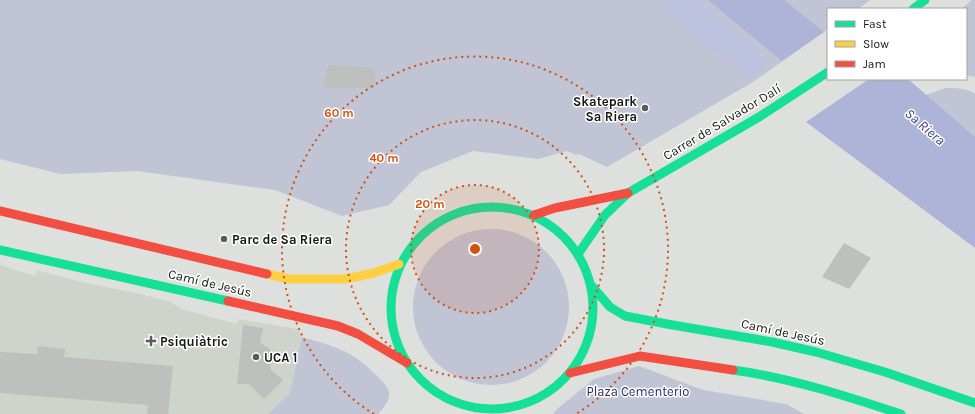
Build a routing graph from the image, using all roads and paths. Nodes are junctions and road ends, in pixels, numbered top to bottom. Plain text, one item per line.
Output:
1 (925, 0) edge
2 (914, 8) edge
3 (827, 73) edge
4 (628, 193) junction
5 (0, 211) edge
6 (534, 215) junction
7 (0, 250) edge
8 (578, 254) junction
9 (399, 264) junction
10 (591, 285) junction
11 (407, 363) junction
12 (570, 373) junction
13 (454, 403) junction
14 (531, 403) junction
15 (975, 403) edge
16 (461, 414) edge
17 (528, 414) edge
18 (901, 414) edge

1 - 2 main road
3 - 4 main road, Carrer de Salvador Dalí
4 - 6 main road, Carrer de Salvador Dalí
4 - 8 main road, Carrer de Salvador Dalí
5 - 9 main road, Camí de Jesús
6 - 8 main road
6 - 9 main road
7 - 11 main road, Camí de Jesús
8 - 10 main road
9 - 11 main road
10 - 12 main road
10 - 15 main road, Camí de Jesús
11 - 13 main road
12 - 14 main road
12 - 18 main road
13 - 14 main road
13 - 16 main road
14 - 17 main road

